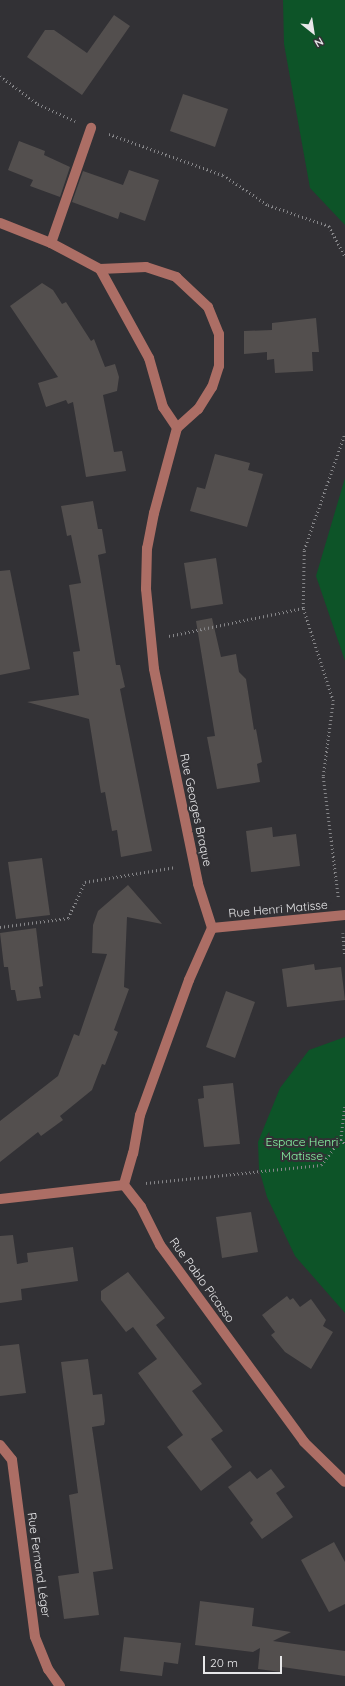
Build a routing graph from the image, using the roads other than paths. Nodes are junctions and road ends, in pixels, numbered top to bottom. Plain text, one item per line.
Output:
1 (91, 128) road end
2 (0, 223) edge
3 (51, 243) junction
4 (100, 269) junction
5 (177, 428) junction
6 (343, 915) edge
7 (212, 928) junction
8 (124, 1185) junction
9 (0, 1200) edge
10 (0, 1445) edge
11 (345, 1482) edge
12 (60, 1686) edge

1 - 3 street
2 - 3 street
3 - 4 street
4 - 5 street
4 - 5 street
5 - 7 street, Rue Georges Braque
6 - 7 street, Rue Henri Matisse
7 - 8 street
8 - 9 street
8 - 11 street, Rue Pablo Picasso
10 - 12 street, Rue Fernand Léger

